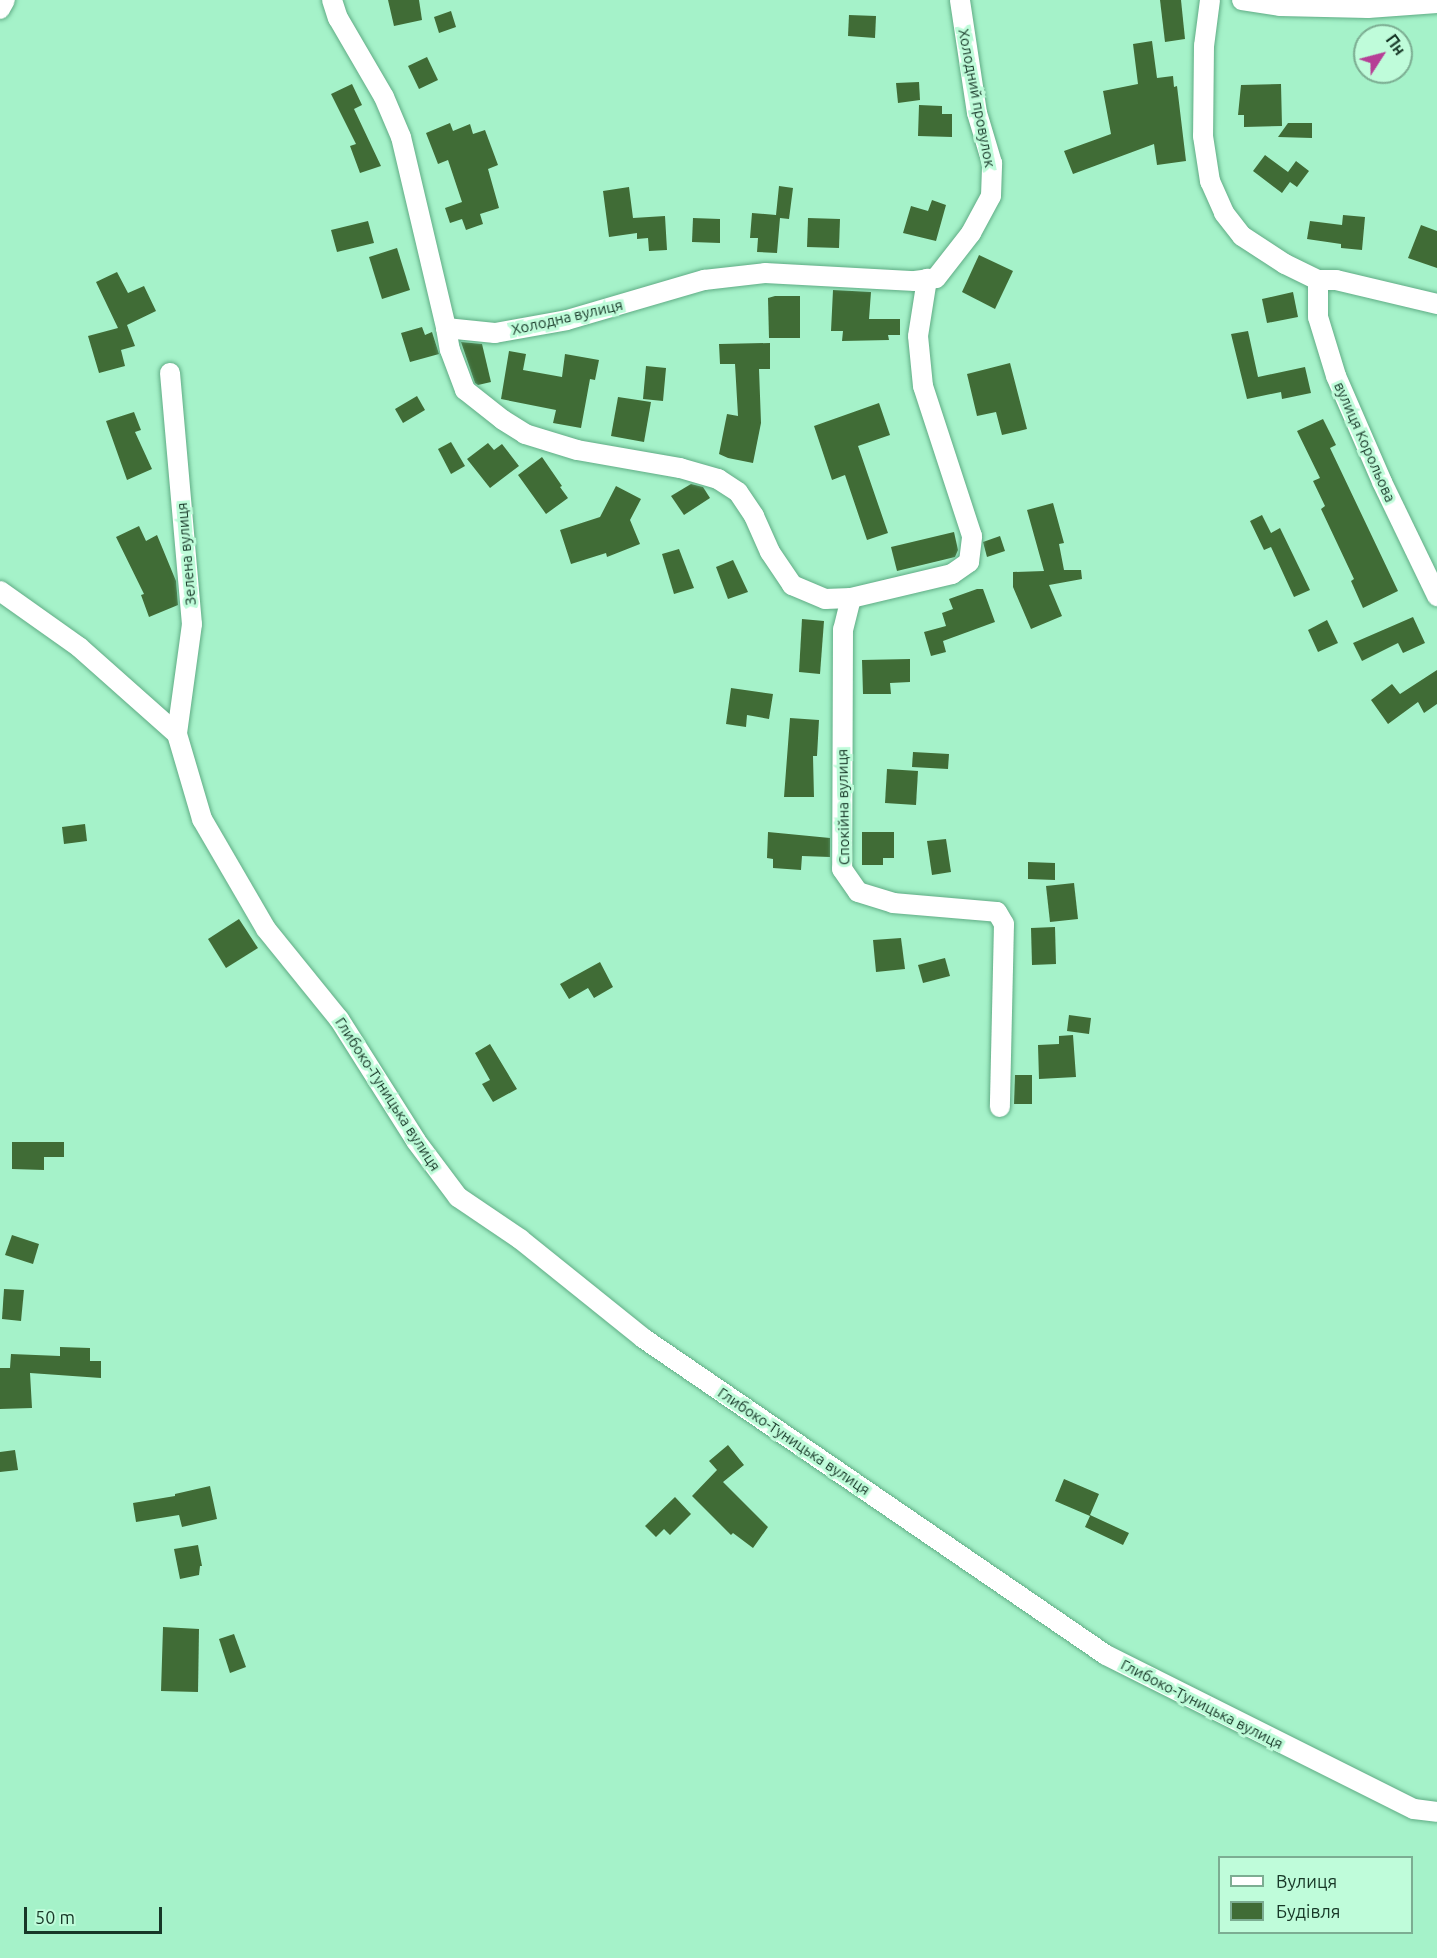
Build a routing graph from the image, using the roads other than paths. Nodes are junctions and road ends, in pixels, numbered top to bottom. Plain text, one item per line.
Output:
1 (5, 0) edge
2 (332, 0) edge
3 (960, 0) edge
4 (1210, 0) edge
5 (1242, 0) edge
6 (1437, 3) edge
7 (0, 9) edge
8 (927, 279) junction
9 (1318, 280) junction
10 (1437, 304) edge
11 (446, 328) junction
12 (170, 373) dead end
13 (0, 591) edge
14 (1437, 596) edge
15 (851, 598) junction
16 (177, 734) junction
17 (266, 929) joint
18 (1000, 1107) dead end
19 (1437, 1812) edge

1 - 7 street
2 - 11 street
3 - 8 street, Холодний провулок
4 - 9 street
5 - 6 street
8 - 11 street, Холодна вулиця
8 - 15 street
9 - 10 street
9 - 14 street, вулиця Корольова
11 - 15 street
12 - 16 street, Зелена вулиця
13 - 16 street
15 - 18 street, Спокійна вулиця
16 - 17 street, Зелена вулиця
17 - 19 street, Глибоко-Туницька вулиця

